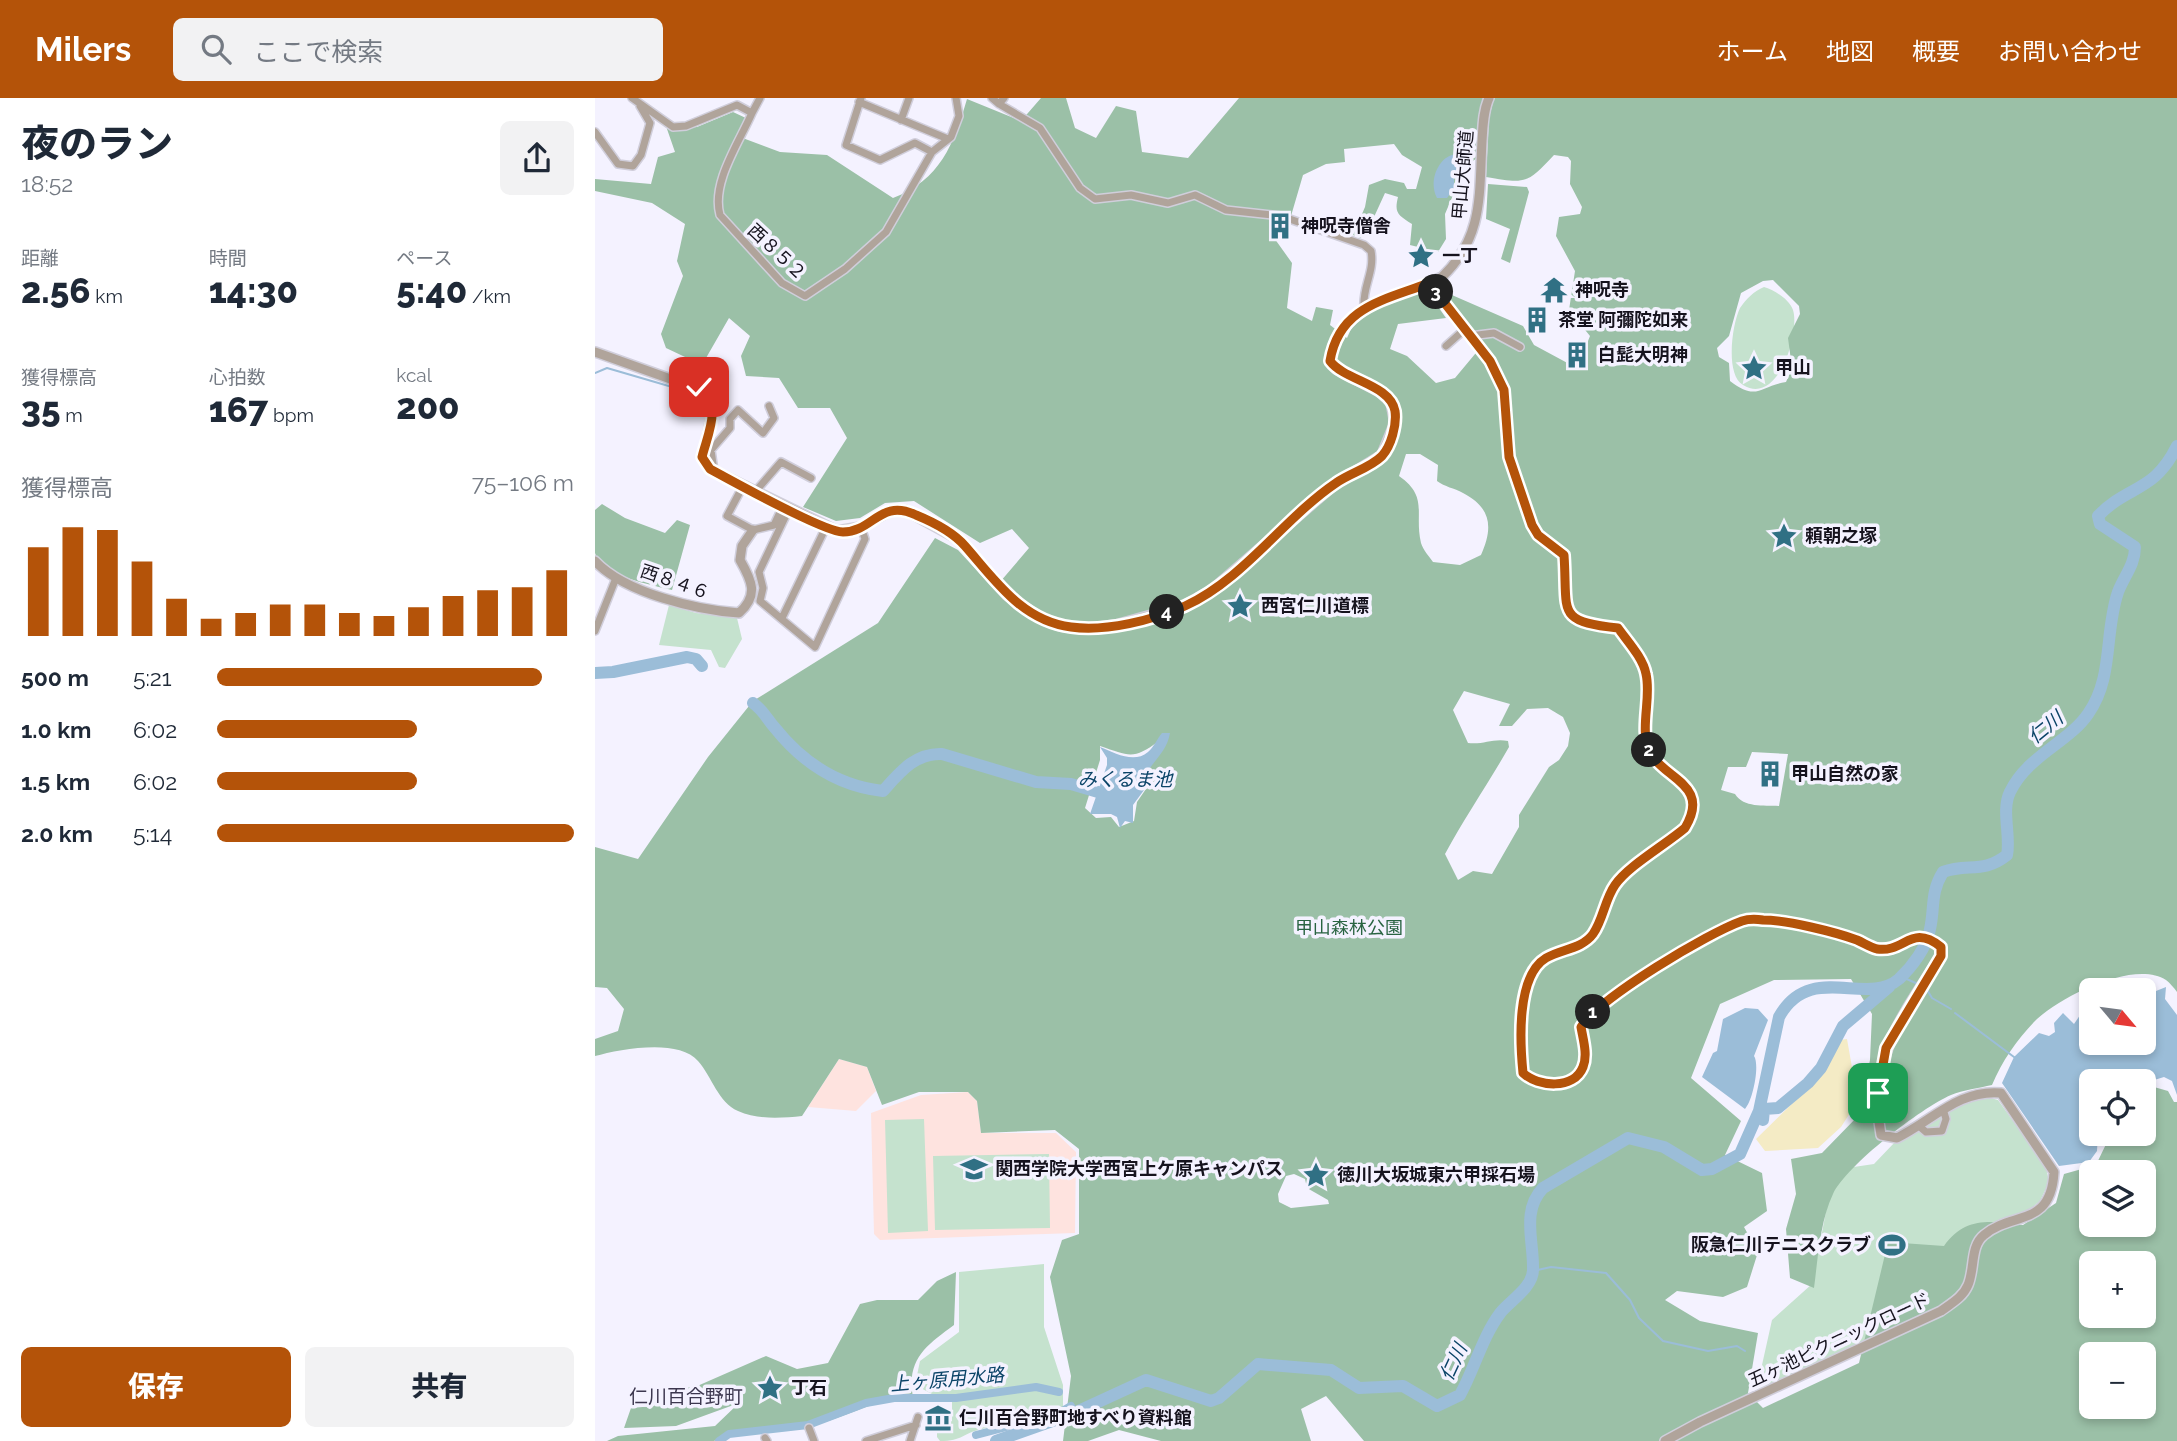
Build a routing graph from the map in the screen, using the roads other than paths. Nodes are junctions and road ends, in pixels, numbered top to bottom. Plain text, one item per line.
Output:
1 (760, 98) edge
2 (909, 98) edge
3 (955, 98) edge
4 (992, 98) edge
5 (1489, 98) edge
6 (635, 100) edge
7 (860, 100) edge
8 (1002, 101) edge
9 (752, 113) junction
10 (901, 120) junction
11 (595, 132) edge
12 (948, 139) junction
13 (932, 152) junction
14 (1429, 283) junction
15 (1364, 307) junction
16 (1468, 333) junction
17 (1446, 346) dead end
18 (1520, 347) dead end
19 (595, 352) edge
20 (769, 406) dead end
21 (714, 471) junction
22 (811, 478) dead end
23 (743, 486) junction
24 (755, 492) junction
25 (786, 507) junction
26 (827, 527) junction
27 (861, 527) junction
28 (753, 530) junction
29 (595, 561) edge
30 (616, 578) junction
31 (782, 618) junction
32 (595, 631) edge
33 (1943, 1109) junction
34 (1919, 1126) junction
35 (809, 1428) dead end
36 (814, 1441) edge
37 (866, 1441) edge
38 (910, 1441) edge
39 (1665, 1441) edge

1 - 9 street
2 - 10 street
3 - 12 street
4 - 8 street
5 - 14 street, 甲山大師道
6 - 9 street
6 - 11 street
7 - 10 street
7 - 13 street
8 - 15 street
9 - 13 street, 西８５２
10 - 12 street
12 - 13 street, 西８５２
14 - 15 street, 甲山大師道
14 - 16 street
15 - 27 street
16 - 17 street
16 - 18 street
16 - 34 street, 五ヶ池ピクニックロード
19 - 21 street
20 - 21 street
21 - 23 street
22 - 24 street
23 - 24 street
23 - 28 street
24 - 25 street
25 - 26 street
25 - 28 street
25 - 31 street
26 - 27 street
26 - 31 street
27 - 31 street
28 - 30 street, 西８４６
29 - 30 street, 西８４６
30 - 32 street
33 - 34 street, 五ヶ池ピクニックロード
33 - 34 street
33 - 39 street, 五ヶ池ピクニックロード
35 - 36 street
37 - 38 street

